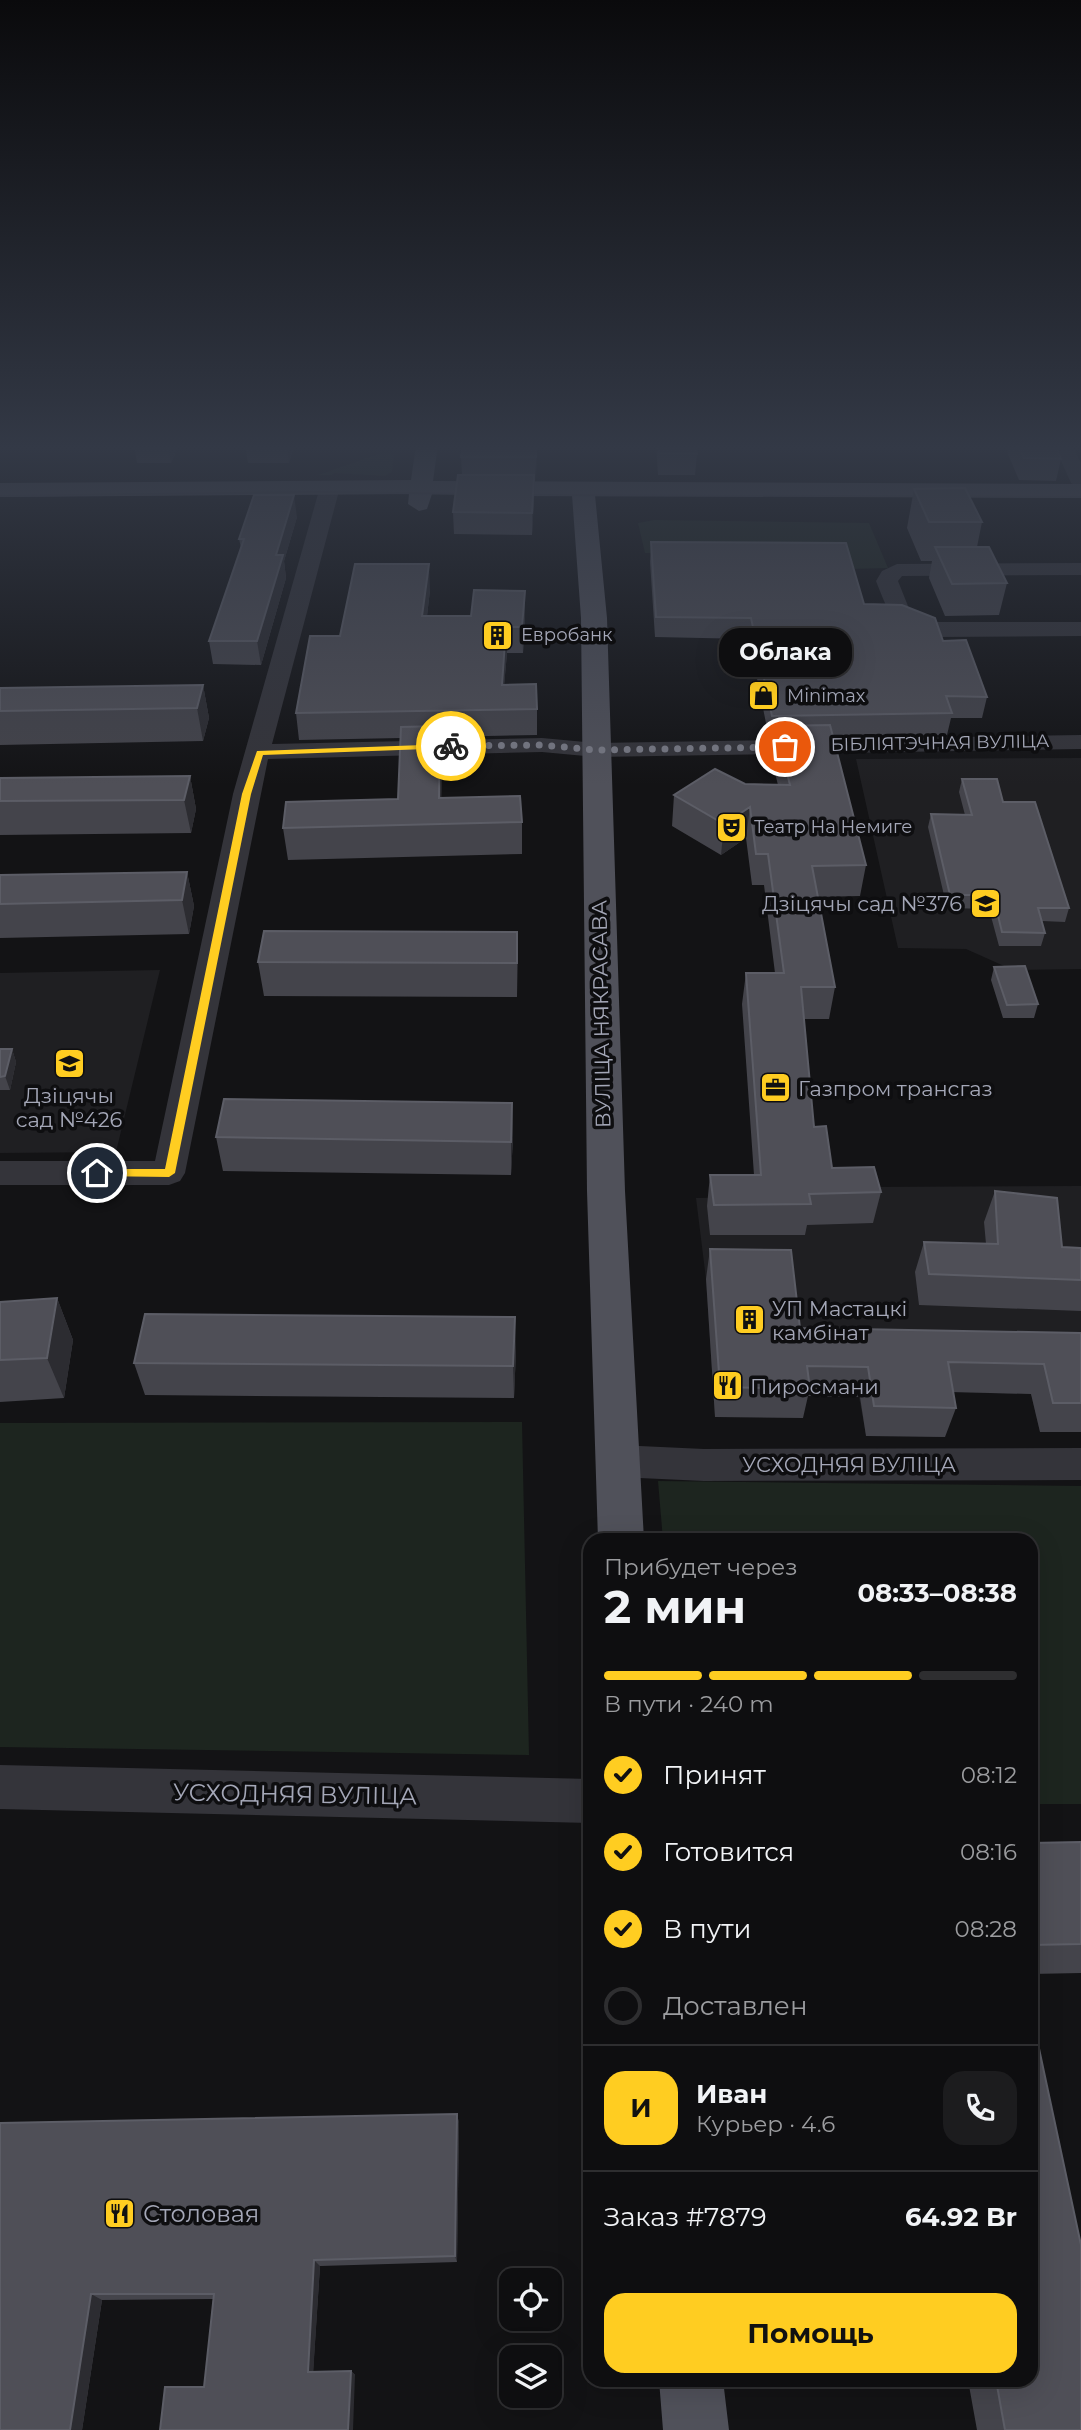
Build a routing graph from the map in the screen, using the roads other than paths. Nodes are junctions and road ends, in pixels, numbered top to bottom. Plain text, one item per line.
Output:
1 (311, 558) edge
2 (590, 558) edge
3 (1081, 569) edge
4 (1081, 629) edge
5 (1081, 742) edge
6 (596, 750) junction
7 (260, 752) junction
8 (0, 1173) edge
9 (618, 1461) junction
10 (1081, 1464) edge
11 (621, 1533) edge
12 (0, 1787) edge
13 (583, 1801) edge
14 (692, 2387) edge
15 (696, 2430) edge

1 - 7 street
2 - 6 main road, ВУЛІЦА НЯКРАСАВА
3 - 4 street
5 - 6 street, БІБЛІЯТЭЧНАЯ ВУЛІЦА
6 - 7 street, БІБЛІЯТЭЧНАЯ ВУЛІЦА
6 - 9 main road, ВУЛІЦА НЯКРАСАВА
7 - 8 street
9 - 10 street, УСХОДНЯЯ ВУЛІЦА
9 - 11 main road, ВУЛІЦА НЯКРАСАВА
12 - 13 street, УСХОДНЯЯ ВУЛІЦА
14 - 15 main road

